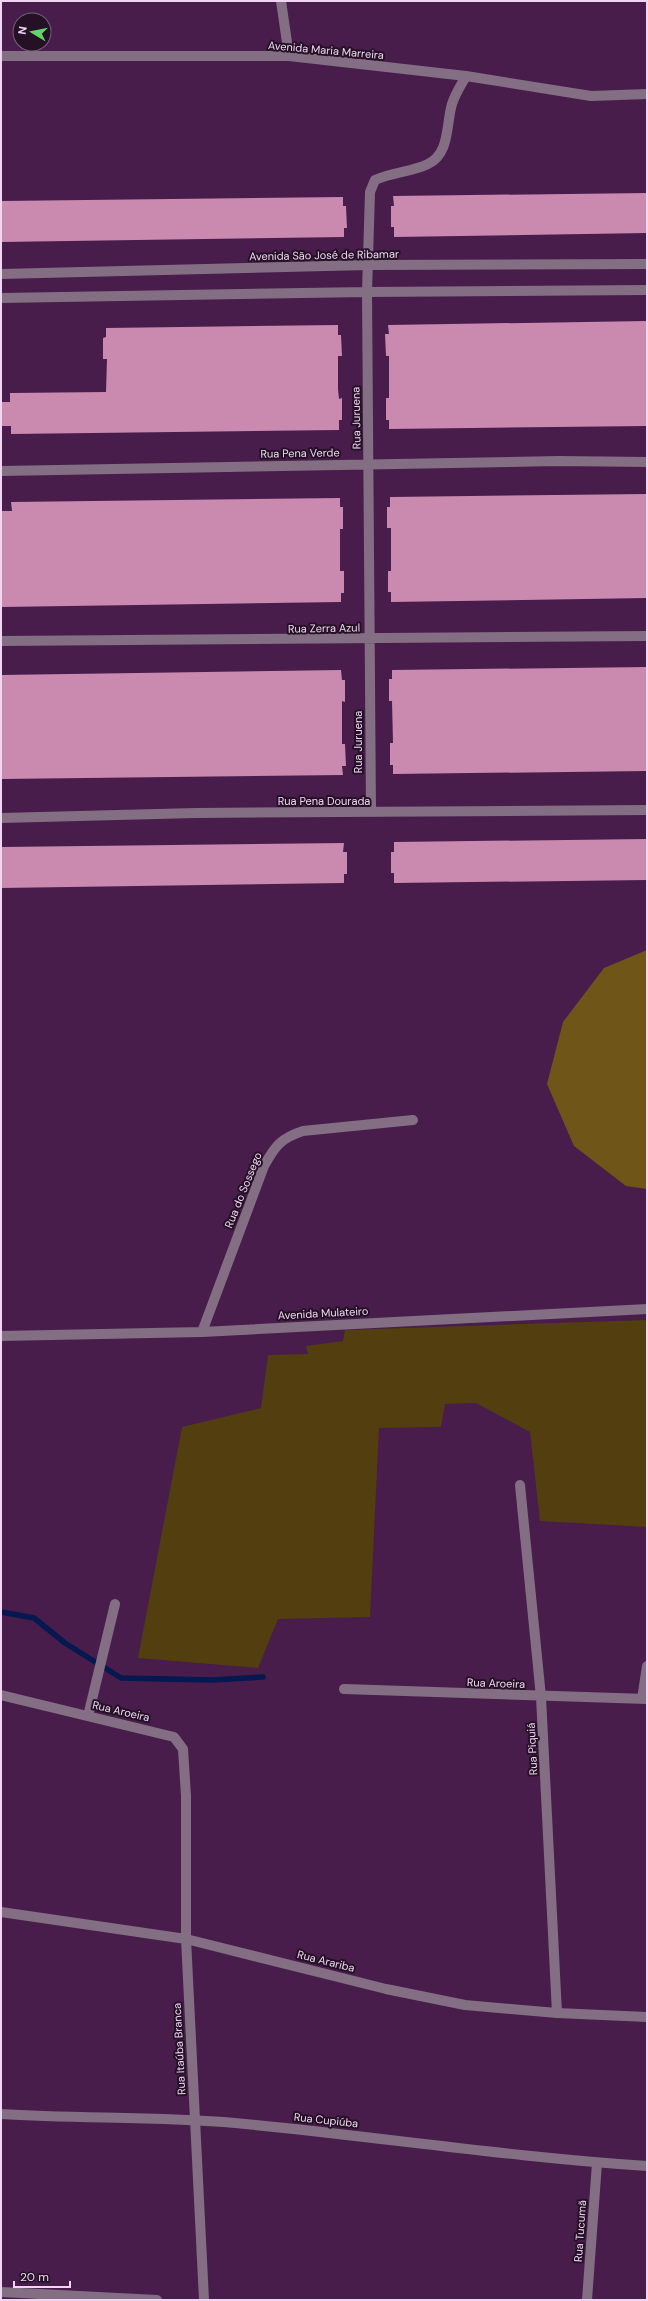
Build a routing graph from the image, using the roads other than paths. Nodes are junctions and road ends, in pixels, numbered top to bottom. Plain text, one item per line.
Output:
1 (281, 1) edge
2 (1, 56) edge
3 (289, 56) junction
4 (466, 76) junction
5 (647, 94) edge
6 (647, 264) edge
7 (368, 265) junction
8 (1, 274) edge
9 (647, 290) edge
10 (367, 292) junction
11 (1, 298) edge
12 (647, 462) edge
13 (368, 464) junction
14 (1, 470) edge
15 (647, 636) edge
16 (370, 639) junction
17 (1, 642) edge
18 (647, 810) edge
19 (371, 812) junction
20 (1, 818) edge
21 (413, 1120) dead end
22 (647, 1309) edge
23 (202, 1332) junction
24 (1, 1336) edge
25 (520, 1485) dead end
26 (115, 1604) dead end
27 (647, 1666) edge
28 (344, 1689) dead end
29 (1, 1695) edge
30 (541, 1697) junction
31 (644, 1699) edge
32 (88, 1716) junction
33 (186, 1796) joint
34 (1, 1912) edge
35 (186, 1940) junction
36 (557, 2013) junction
37 (647, 2017) edge
38 (1, 2114) edge
39 (195, 2121) junction
40 (597, 2163) junction
41 (647, 2166) edge
42 (1, 2292) edge
43 (157, 2300) edge
44 (204, 2300) edge
45 (587, 2300) edge

1 - 3 street
2 - 3 street, Avenida Maria Marreira
3 - 4 street, Avenida Maria Marreira
4 - 5 street, Avenida Maria Marreira
4 - 7 street, Rua Juruena
6 - 7 street, Avenida São José de Ribamar
7 - 8 street, Avenida São José de Ribamar
7 - 10 street, Rua Juruena
9 - 10 street
10 - 11 street
10 - 13 street, Rua Juruena
12 - 13 street, Rua Pena Verde
13 - 14 street, Rua Pena Verde
13 - 16 street, Rua Juruena
15 - 16 street, Rua Zerra Azul
16 - 17 street, Rua Zerra Azul
16 - 19 street, Rua Juruena
18 - 19 street, Rua Pena Dourada
19 - 20 street, Rua Pena Dourada
21 - 23 street, Rua do Sossego
22 - 23 street, Avenida Mulateiro
23 - 24 street, Avenida Mulateiro
25 - 30 street, Rua Piquiá
26 - 32 street
27 - 31 street
28 - 30 street, Rua Aroeira
29 - 32 street, Rua Aroeira
30 - 31 street, Rua Aroeira
30 - 36 street, Rua Piquiá
32 - 33 street, Rua Aroeira
33 - 35 street, Rua Itaúba Branca
34 - 35 street, Rua Arariba
35 - 36 street, Rua Arariba
35 - 39 street, Rua Itaúba Branca
36 - 37 street, Rua Arariba
38 - 39 street, Rua Cupiúba
39 - 40 street, Rua Cupiúba
39 - 44 street, Rua Itaúba Branca
40 - 41 street, Rua Cupiúba
40 - 45 street, Rua Tucumã
42 - 43 street

